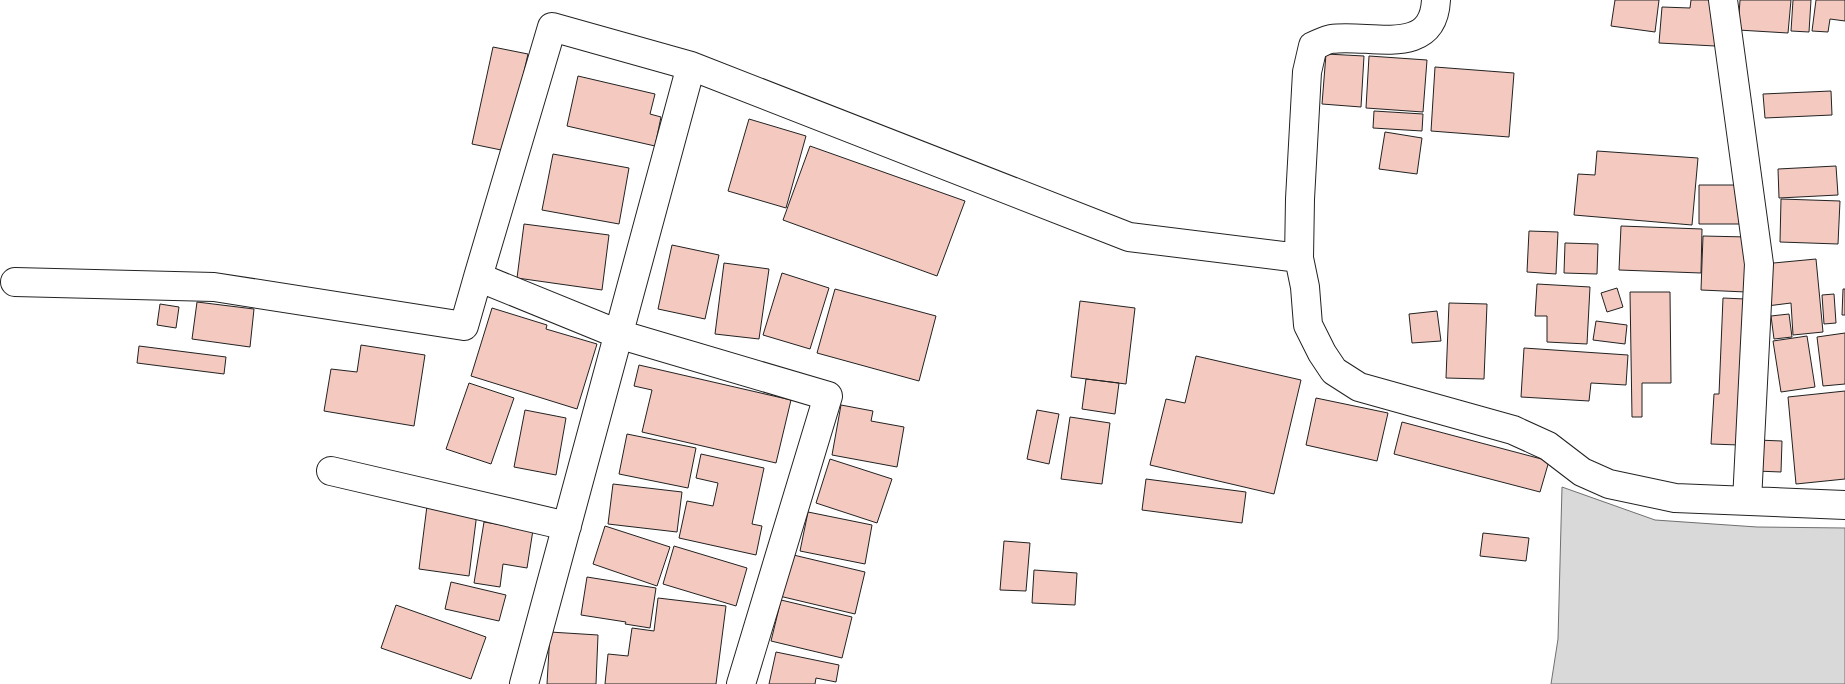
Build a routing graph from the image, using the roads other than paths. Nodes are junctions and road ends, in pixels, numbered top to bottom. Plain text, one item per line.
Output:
1 (1436, 0) edge
2 (1723, 0) edge
3 (691, 66) junction
4 (1299, 258) junction
5 (478, 277) junction
6 (15, 282) dead end
7 (618, 334) junction
8 (331, 471) dead end
9 (1747, 500) junction
10 (1845, 505) edge
11 (567, 526) junction
12 (524, 684) edge
13 (741, 684) edge

1 - 4 street
2 - 9 street
3 - 4 street
3 - 5 street
3 - 7 street
4 - 9 street
5 - 6 street
5 - 7 street
7 - 11 street
7 - 13 street
8 - 11 street
9 - 10 street
11 - 12 street

